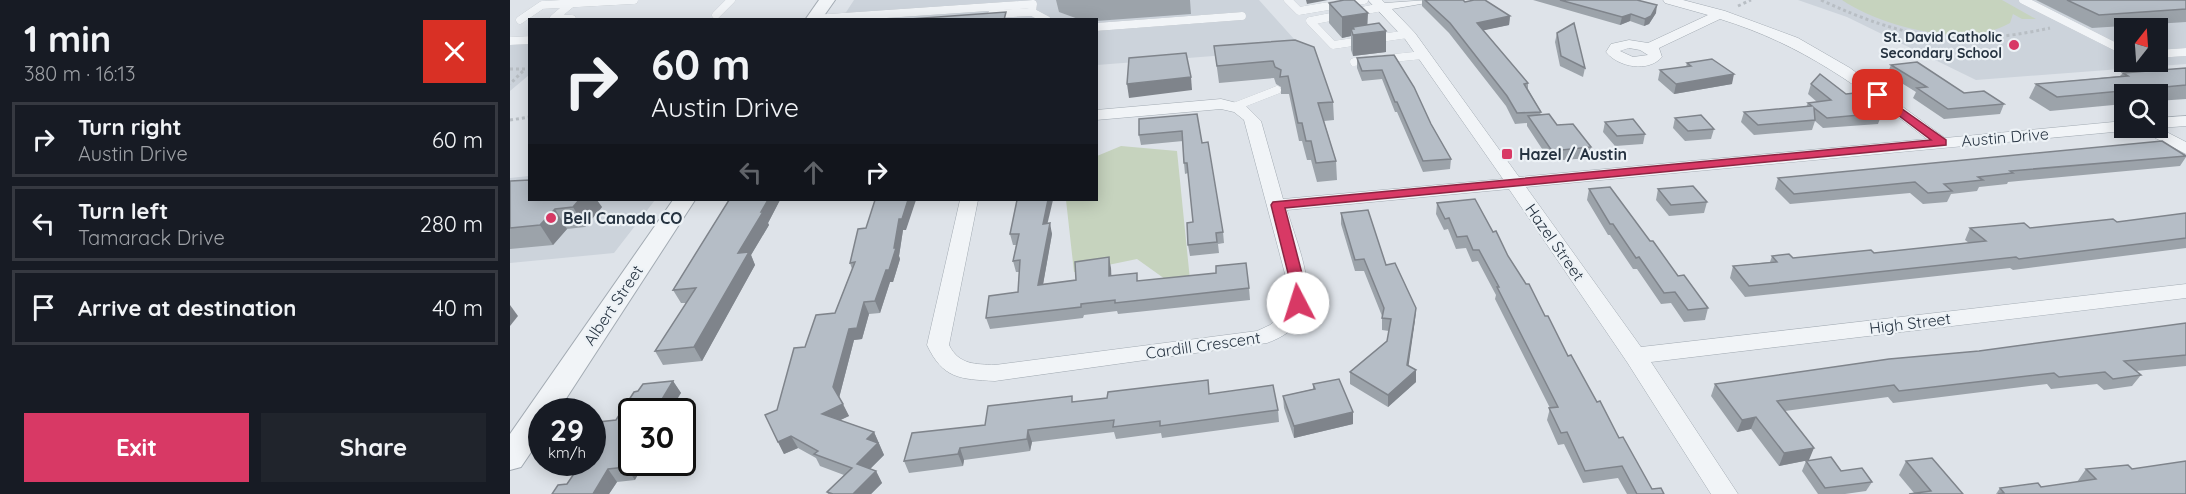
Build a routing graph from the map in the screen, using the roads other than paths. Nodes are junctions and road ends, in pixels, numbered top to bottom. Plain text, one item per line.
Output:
1 (634, 0) edge
2 (731, 0) edge
3 (827, 0) edge
4 (1288, 0) edge
5 (1422, 0) edge
6 (1669, 0) edge
7 (2023, 0) edge
8 (1373, 2) edge
9 (572, 3) junction
10 (1033, 8) junction
11 (1726, 11) junction
12 (716, 15) dead end
13 (1242, 16) dead end
14 (554, 18) edge
15 (814, 18) edge
16 (833, 18) edge
17 (929, 18) edge
18 (1043, 18) edge
19 (520, 20) dead end
20 (1098, 27) edge
21 (1408, 34) junction
22 (528, 40) edge
23 (510, 41) edge
24 (2114, 46) edge
25 (1649, 48) dead end
26 (2186, 52) edge
27 (2168, 53) edge
28 (1423, 55) junction
29 (1354, 62) dead end
30 (1277, 90) dead end
31 (1236, 106) junction
32 (1098, 115) edge
33 (2186, 121) edge
34 (2168, 122) edge
35 (2114, 127) edge
36 (2166, 138) edge
37 (1942, 143) junction
38 (2186, 149) edge
39 (1515, 183) junction
40 (683, 201) edge
41 (969, 201) edge
42 (1278, 205) junction
43 (2186, 291) edge
44 (1635, 356) junction
45 (551, 398) edge
46 (528, 432) edge
47 (510, 458) edge
48 (1725, 494) edge

1 - 9 lane
2 - 12 lane
3 - 15 street
4 - 8 lane
5 - 8 street
6 - 11 street
7 - 24 lane
8 - 21 street, Hazel Street
8 - 21 lane
9 - 14 lane
9 - 19 lane
10 - 16 lane
10 - 17 lane
10 - 18 lane
11 - 25 street
11 - 37 street
13 - 20 lane
21 - 28 street, Hazel Street
22 - 23 lane
26 - 27 lane
28 - 29 lane
28 - 39 street, Hazel Street
30 - 31 lane
31 - 32 street
31 - 42 street, Cardill Crescent
33 - 34 street
35 - 37 street, Austin Drive
36 - 38 street
37 - 39 street, Austin Drive
39 - 42 street, Austin Drive
39 - 44 street, Hazel Street
40 - 45 street, Albert Street
41 - 42 street, Cardill Crescent
43 - 44 street, High Street
44 - 48 street, Hazel Street
46 - 47 street, Albert Street

